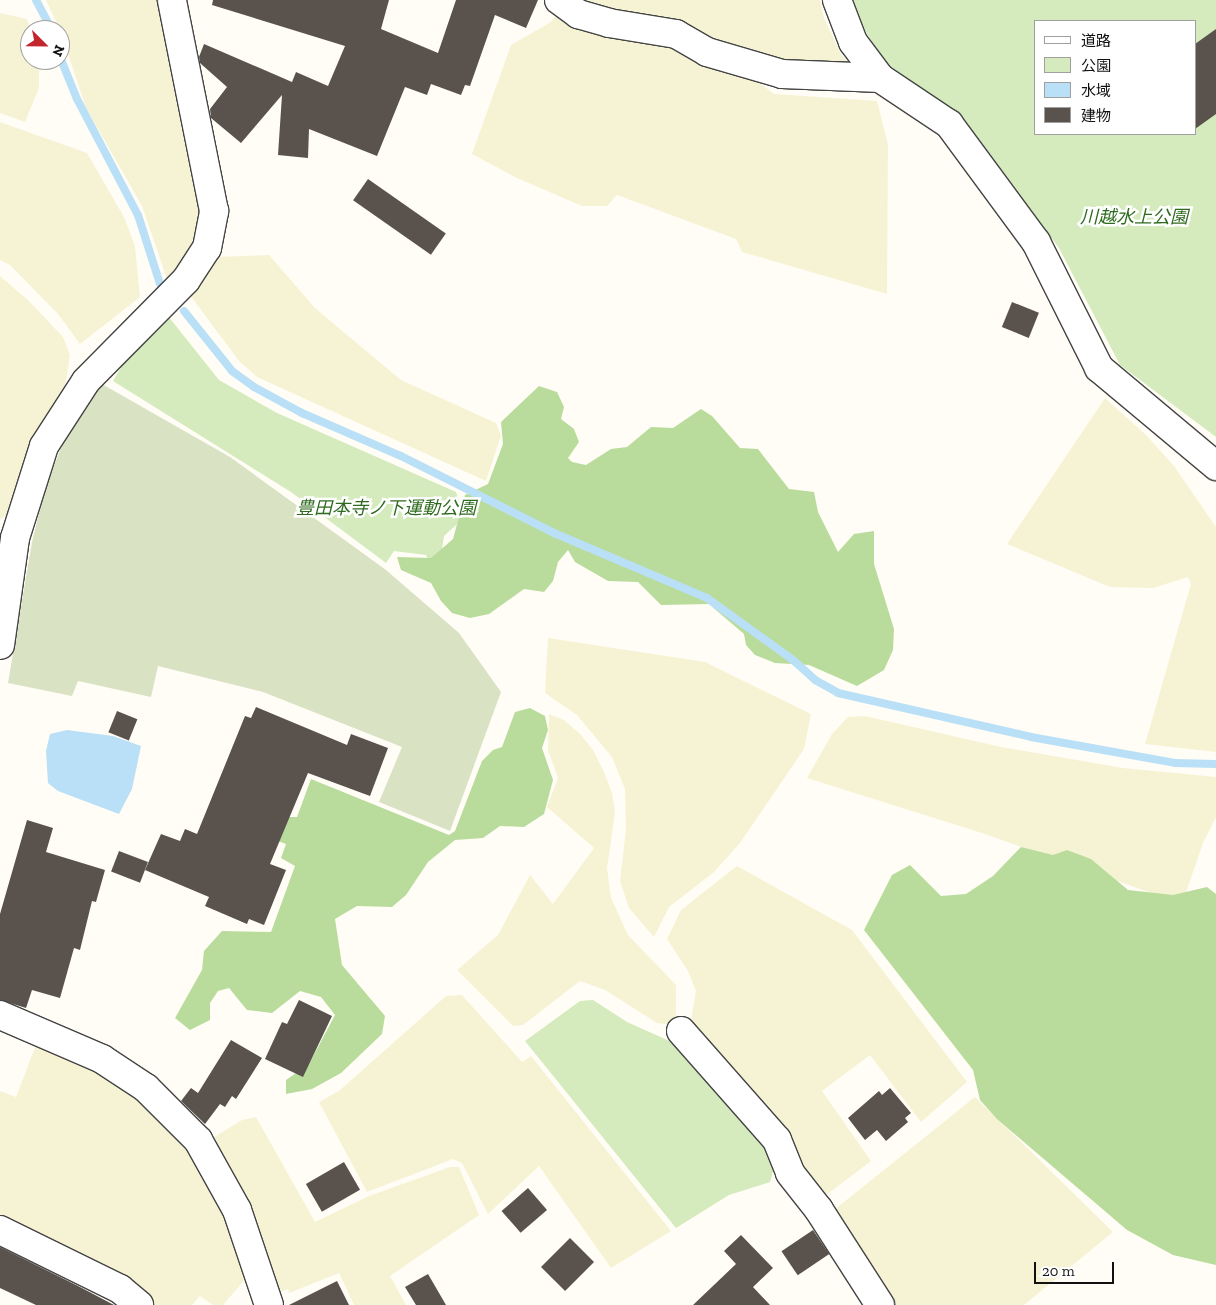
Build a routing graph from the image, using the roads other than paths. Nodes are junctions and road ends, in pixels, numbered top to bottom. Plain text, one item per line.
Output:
1 (172, 0) edge
2 (559, 0) edge
3 (837, 0) edge
4 (880, 78) junction
5 (1216, 466) edge
6 (0, 645) edge
7 (0, 1015) edge
8 (681, 1031) dead end
9 (0, 1230) edge
10 (139, 1305) edge
11 (269, 1305) edge
12 (880, 1305) edge

1 - 6 street
2 - 4 street
3 - 4 street
4 - 5 street
7 - 11 street
8 - 12 street
9 - 10 street

